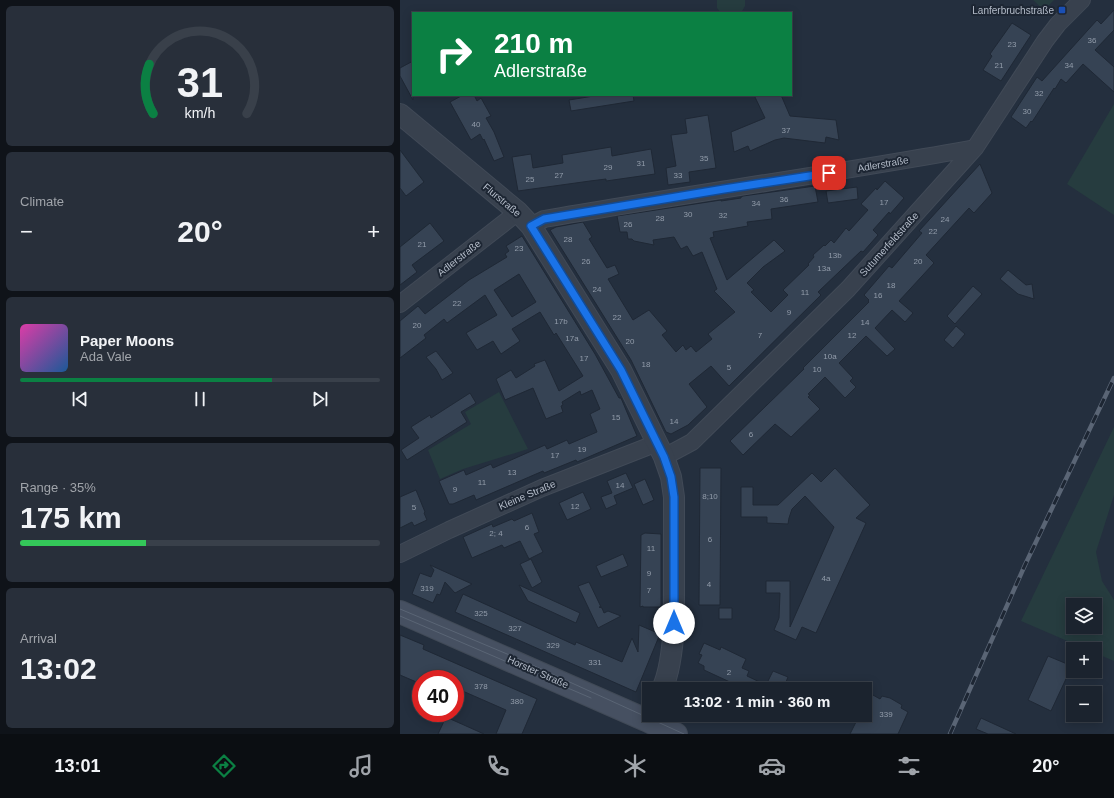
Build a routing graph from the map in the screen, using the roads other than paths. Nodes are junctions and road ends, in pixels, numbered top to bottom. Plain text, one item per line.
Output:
1 (1082, 0) edge
2 (400, 114) edge
3 (975, 148) junction
4 (525, 219) junction
5 (400, 304) edge
6 (660, 450) junction
7 (400, 554) edge
8 (400, 612) edge
9 (665, 682) edge
10 (642, 714) edge
11 (656, 722) edge
12 (676, 734) edge

1 - 3 street, Sutumerfeldstraße
2 - 4 street, Flurstraße
3 - 4 street, Adlerstraße
3 - 6 street, Sutumerfeldstraße
4 - 5 street, Adlerstraße
4 - 6 street, Flurstraße
6 - 7 street, Kleine Straße
6 - 9 street, Flurstraße
8 - 10 main road, Horster Straße
11 - 12 main road, Horster Straße

